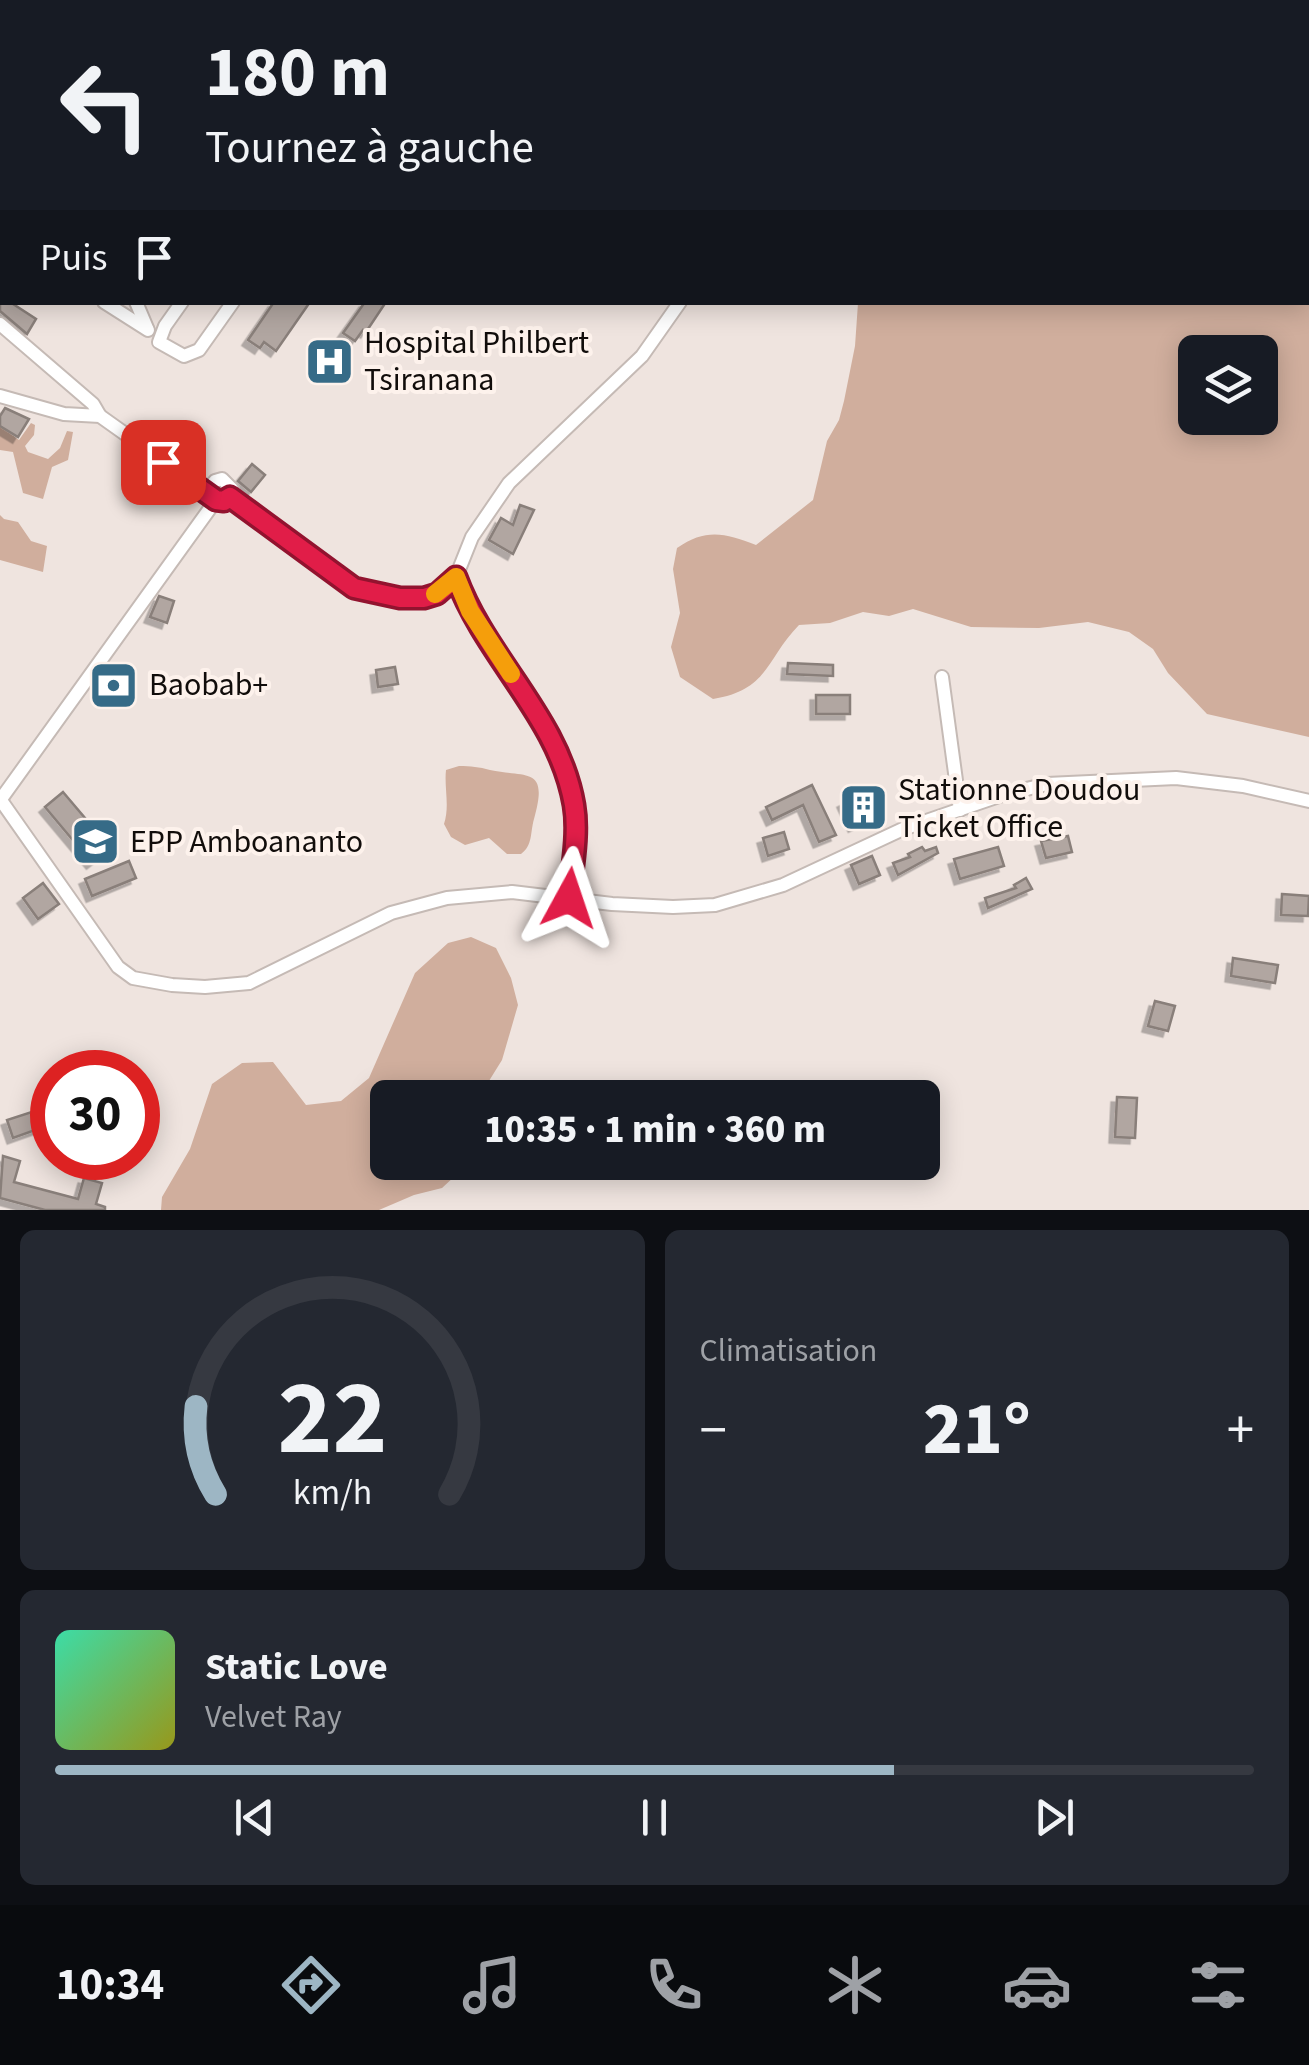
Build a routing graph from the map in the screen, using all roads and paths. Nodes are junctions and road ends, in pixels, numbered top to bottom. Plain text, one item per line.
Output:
1 (109, 305) edge
2 (137, 305) edge
3 (180, 305) edge
4 (231, 305) edge
5 (678, 305) edge
6 (0, 324) edge
7 (148, 330) junction
8 (159, 342) junction
9 (0, 396) edge
10 (100, 416) junction
11 (219, 497) junction
12 (456, 577) junction
13 (942, 678) dead end
14 (0, 799) edge
15 (1309, 801) edge
16 (960, 810) junction
17 (569, 898) junction

1 - 7 street
2 - 7 street
3 - 8 street
4 - 8 street
5 - 12 street
6 - 10 street
7 - 8 street
9 - 10 street
10 - 11 street
11 - 12 street
11 - 14 street
12 - 17 street
13 - 16 street
14 - 17 street
15 - 16 street
16 - 17 street

